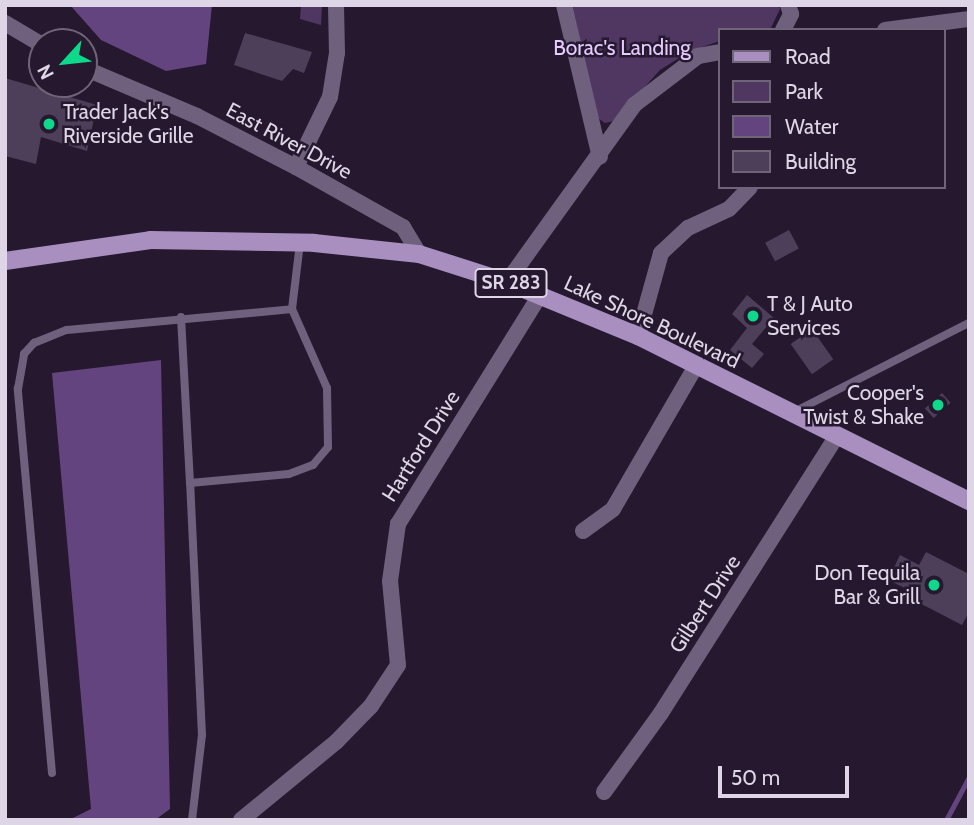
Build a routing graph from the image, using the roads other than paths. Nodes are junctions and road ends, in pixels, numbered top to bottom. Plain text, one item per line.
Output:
1 (336, 5) edge
2 (564, 5) edge
3 (788, 5) edge
4 (969, 19) edge
5 (5, 23) edge
6 (784, 28) edge
7 (900, 28) edge
8 (28, 37) edge
9 (718, 52) edge
10 (98, 74) edge
11 (600, 157) junction
12 (296, 167) junction
13 (748, 189) edge
14 (300, 243) junction
15 (419, 254) junction
16 (8, 260) edge
17 (508, 282) junction
18 (540, 295) junction
19 (292, 309) junction
20 (181, 317) junction
21 (969, 323) edge
22 (638, 336) junction
23 (696, 366) junction
24 (792, 414) junction
25 (838, 436) junction
26 (190, 483) junction
27 (969, 500) edge
28 (583, 531) dead end
29 (52, 773) dead end
30 (604, 792) dead end
31 (192, 820) edge
32 (242, 820) edge

1 - 12 street
2 - 11 street
3 - 6 street
4 - 7 street
5 - 8 street
9 - 11 street
10 - 12 street, East River Drive
11 - 17 street
12 - 15 street, East River Drive
13 - 22 street
14 - 15 main road, Lake Shore Boulevard / SR 283
14 - 16 main road, Lake Shore Boulevard / SR 283
14 - 19 lane
15 - 17 main road, Lake Shore Boulevard / SR 283
17 - 18 main road, Lake Shore Boulevard / SR 283
18 - 22 main road, Lake Shore Boulevard / SR 283
18 - 32 street, Hartford Drive
19 - 20 lane
19 - 26 lane
20 - 26 lane
20 - 29 lane
21 - 24 lane
22 - 23 main road, Lake Shore Boulevard / SR 283
23 - 24 main road, Lake Shore Boulevard / SR 283
23 - 28 street
24 - 25 main road, Lake Shore Boulevard / SR 283
25 - 27 main road, Lake Shore Boulevard / SR 283
25 - 30 street, Gilbert Drive
26 - 31 lane

